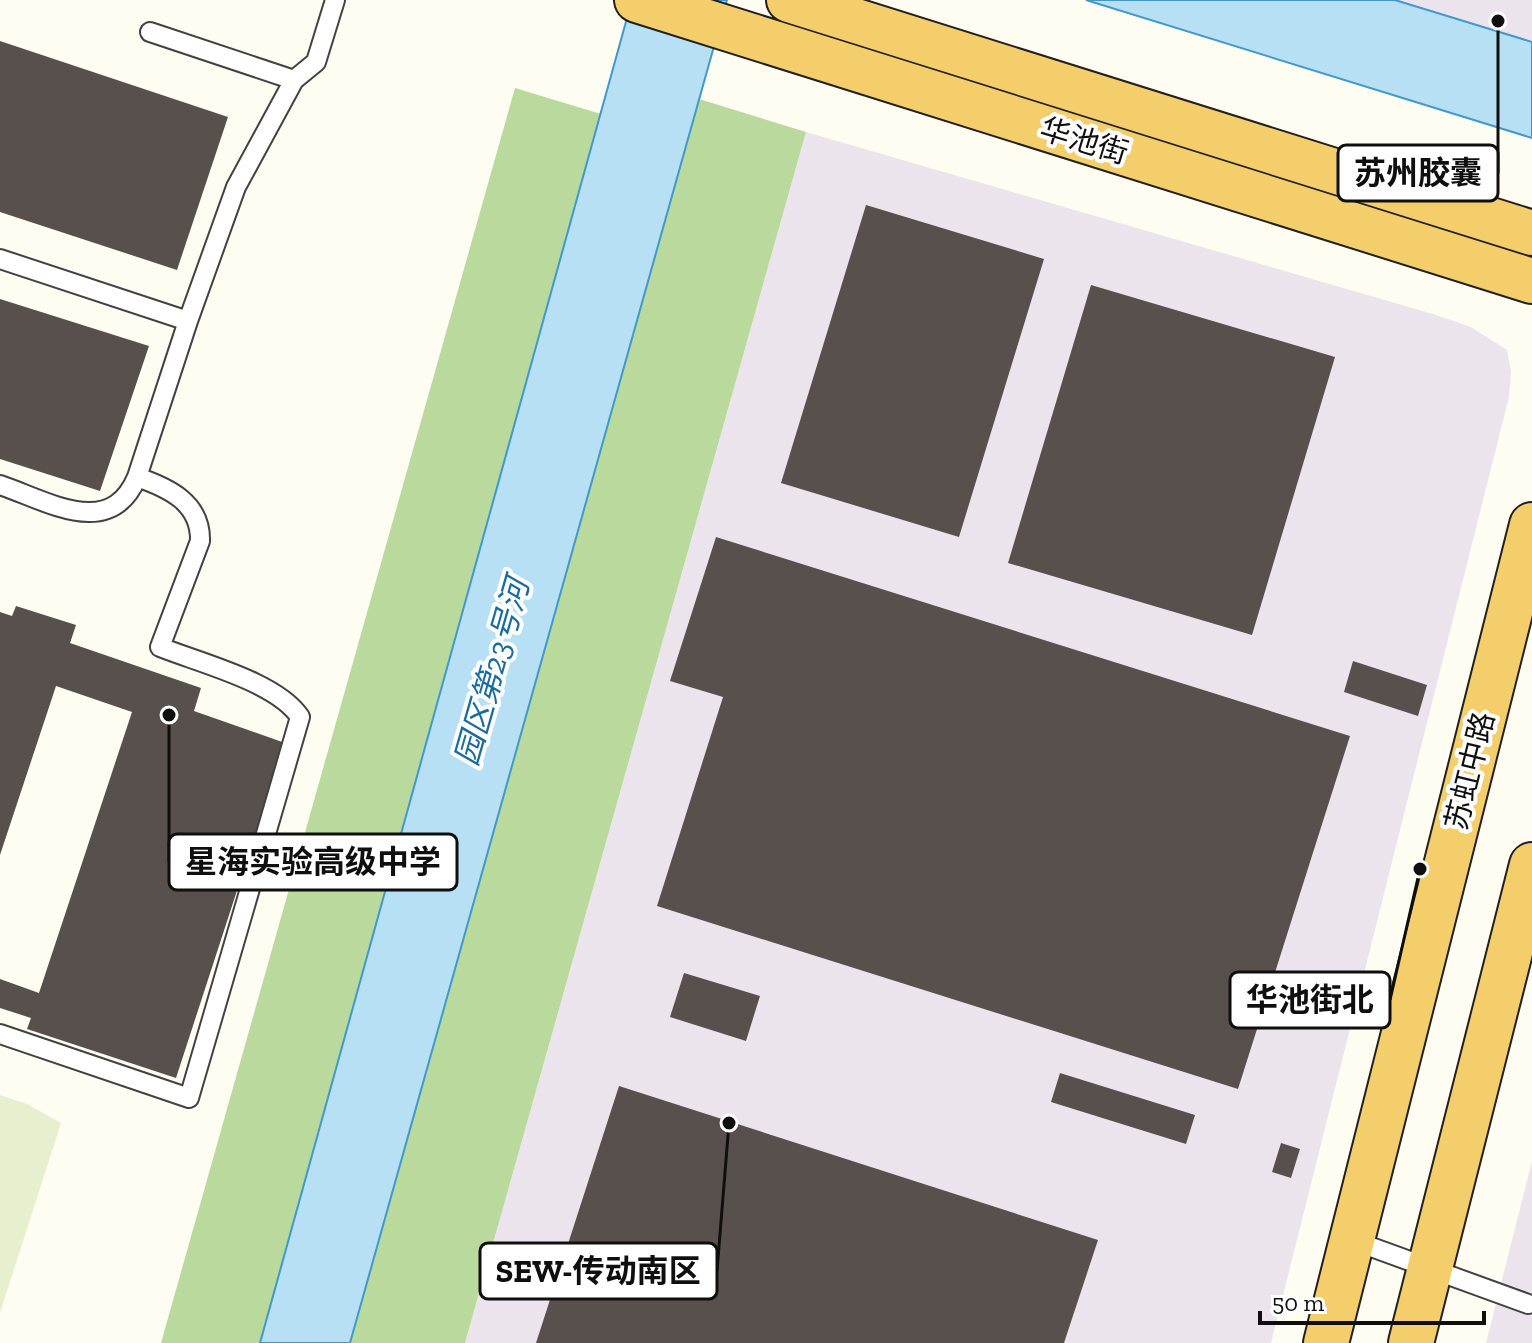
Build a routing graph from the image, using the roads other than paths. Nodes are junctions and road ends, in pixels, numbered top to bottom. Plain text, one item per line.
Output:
1 (335, 0) edge
2 (637, 0) edge
3 (789, 0) edge
4 (150, 32) dead end
5 (294, 80) junction
6 (1532, 233) edge
7 (0, 259) edge
8 (1532, 281) edge
9 (188, 321) junction
10 (137, 477) junction
11 (0, 485) edge
12 (1532, 525) edge
13 (1532, 865) edge
14 (0, 1034) edge
15 (1352, 1240) junction
16 (1430, 1267) junction
17 (1528, 1304) dead end
18 (1326, 1343) edge
19 (1411, 1343) edge

1 - 5 lane
2 - 8 main road, 华池街
3 - 6 main road, 华池街
4 - 5 lane
5 - 9 lane
7 - 9 lane
9 - 10 lane
10 - 11 lane
10 - 14 lane
12 - 15 main road, 苏虹中路
13 - 16 main road
15 - 16 lane
15 - 18 main road, 苏虹中路
16 - 17 lane
16 - 19 main road

